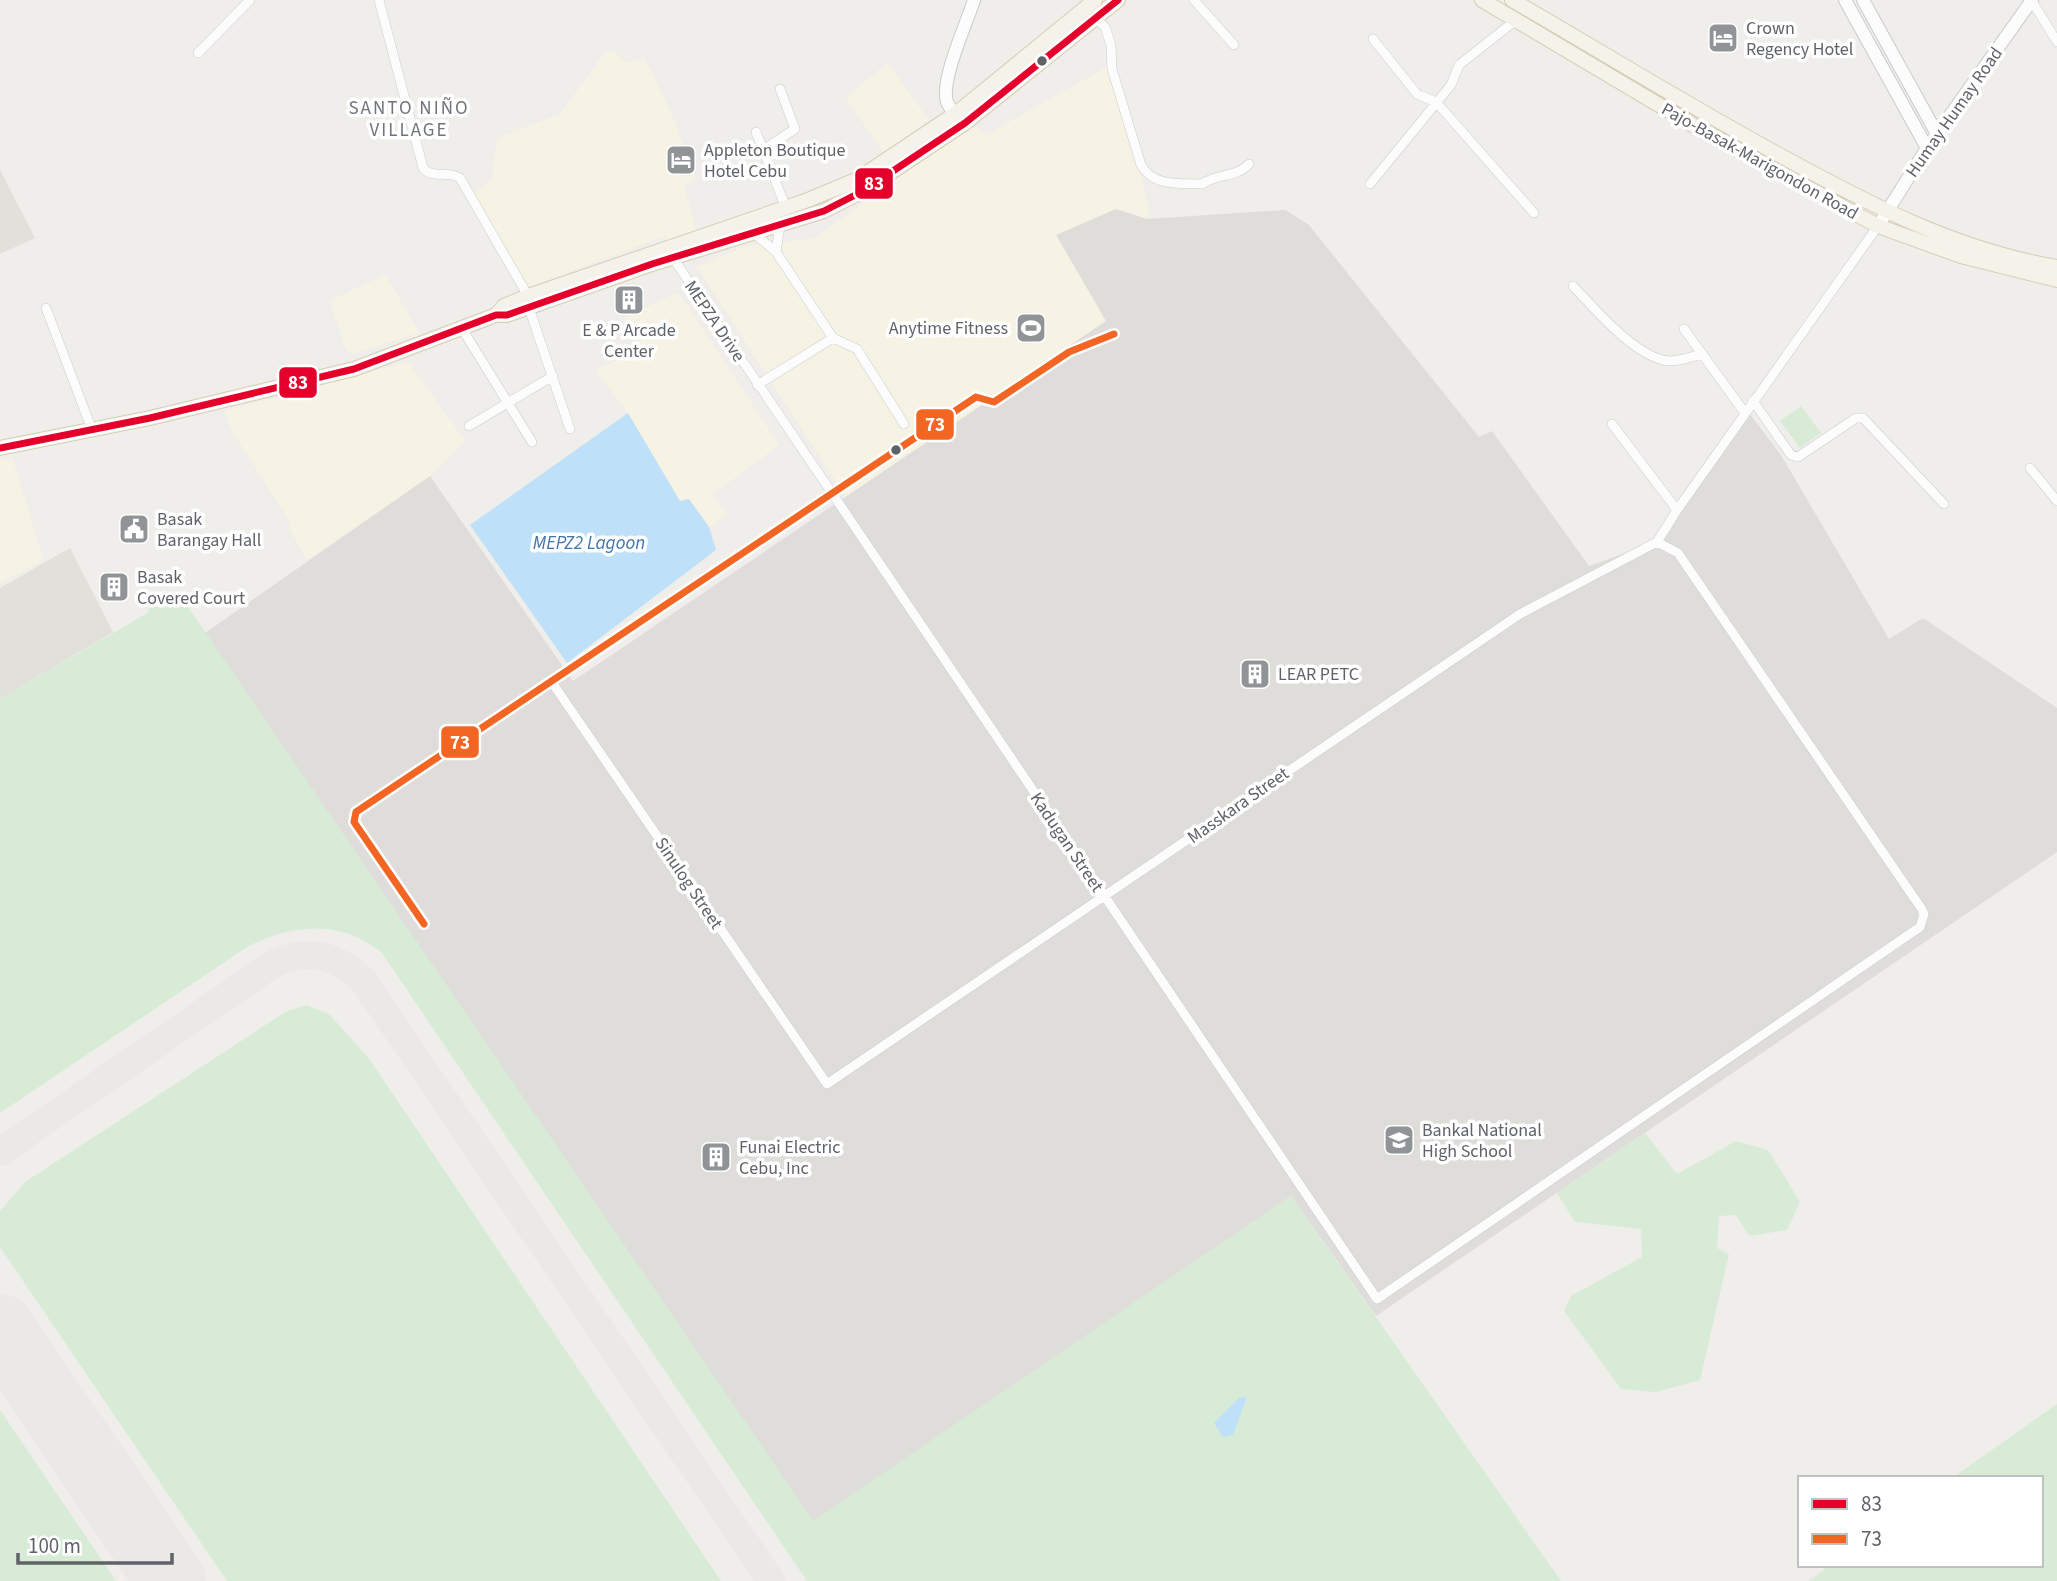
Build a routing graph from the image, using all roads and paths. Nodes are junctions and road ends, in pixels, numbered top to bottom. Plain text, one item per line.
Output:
1 (250, 0) edge
2 (379, 0) edge
3 (1095, 0) edge
4 (1118, 0) edge
5 (1194, 0) edge
6 (1482, 0) edge
7 (1512, 0) edge
8 (1845, 0) edge
9 (2032, 0) edge
10 (971, 2) edge
11 (1865, 4) edge
12 (1853, 15) junction
13 (1095, 18) junction
14 (1516, 20) junction
15 (1547, 20) junction
16 (1541, 35) junction
17 (1373, 39) dead end
18 (2057, 41) edge
19 (1234, 45) dead end
20 (198, 53) dead end
21 (779, 89) dead end
22 (1436, 102) junction
23 (958, 120) junction
24 (756, 132) dead end
25 (1937, 134) junction
26 (935, 136) junction
27 (1927, 148) junction
28 (763, 150) junction
29 (1249, 164) dead end
30 (1370, 184) dead end
31 (786, 208) junction
32 (1534, 213) dead end
33 (1886, 213) junction
34 (780, 225) junction
35 (1878, 226) junction
36 (754, 233) junction
37 (776, 252) junction
38 (673, 258) junction
39 (2057, 267) edge
40 (2057, 280) edge
41 (1573, 286) dead end
42 (528, 302) junction
43 (46, 308) dead end
44 (461, 327) junction
45 (1684, 330) dead end
46 (1114, 334) dead end
47 (833, 338) junction
48 (1702, 354) junction
49 (553, 376) junction
50 (757, 385) junction
51 (1753, 401) junction
52 (508, 403) junction
53 (1745, 413) junction
54 (904, 424) dead end
55 (1612, 424) dead end
56 (469, 426) dead end
57 (570, 429) dead end
58 (92, 430) junction
59 (532, 442) dead end
60 (0, 448) edge
61 (2029, 468) dead end
62 (832, 496) junction
63 (2057, 501) edge
64 (1944, 504) dead end
65 (1677, 510) junction
66 (1657, 542) junction
67 (551, 681) junction
68 (1104, 897) junction
69 (424, 924) dead end
70 (827, 1084) joint

1 - 20 street
2 - 42 street
3 - 23 main road
4 - 13 main road
5 - 19 street
6 - 14 main road, Pajo-Basak-Marigondon Road
7 - 15 main road, Pajo-Basak-Marigondon Road
8 - 12 street
9 - 18 street
9 - 25 street, Humay Humay Road
10 - 23 street
11 - 12 street
11 - 25 street
12 - 27 street
13 - 23 main road
13 - 29 street
14 - 16 main road, Pajo-Basak-Marigondon Road
14 - 22 street
15 - 16 main road
15 - 33 main road, Pajo-Basak-Marigondon Road
16 - 35 main road, Pajo-Basak-Marigondon Road
17 - 22 street
21 - 28 street
22 - 30 street
22 - 32 street
23 - 26 main road
24 - 28 street
25 - 27 street, Humay Humay Road
26 - 31 main road
26 - 34 main road
27 - 33 street, Humay Humay Road
28 - 31 street
31 - 42 main road
33 - 35 street, Humay Humay Road
33 - 39 main road, Pajo-Basak-Marigondon Road
34 - 36 main road
34 - 37 street
35 - 40 main road, Pajo-Basak-Marigondon Road
35 - 51 street
36 - 37 street
36 - 38 main road
37 - 47 street
38 - 42 main road
38 - 50 street, MEPZA Drive
41 - 48 street
42 - 44 main road
42 - 49 street
43 - 58 street
44 - 52 street
44 - 58 main road
45 - 48 street
46 - 62 street
47 - 50 street
47 - 54 street
48 - 53 street
49 - 52 street
49 - 57 street
50 - 62 street, Kadugan Street
51 - 53 street
51 - 64 street
52 - 56 street
52 - 59 street
53 - 65 street
55 - 65 street
58 - 60 main road
61 - 63 street
62 - 67 street
62 - 68 street, Kadugan Street
65 - 66 street
66 - 68 street, Masskara Street
66 - 68 street, Kadugan Street
67 - 69 street
67 - 70 street, Sinulog Street
68 - 70 street, Masskara Street

